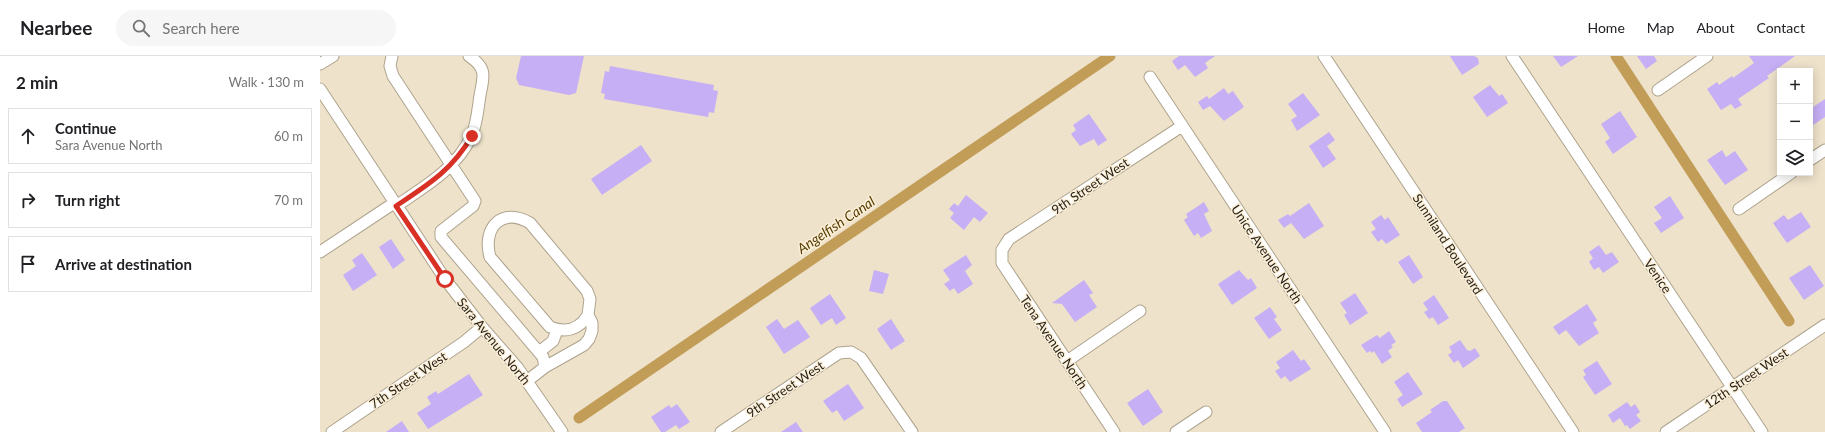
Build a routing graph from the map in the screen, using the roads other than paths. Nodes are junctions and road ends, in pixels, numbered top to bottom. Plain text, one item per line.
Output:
1 (333, 56) edge
2 (392, 56) edge
3 (469, 56) edge
4 (1324, 56) edge
5 (1512, 56) edge
6 (1707, 56) edge
7 (320, 64) edge
8 (1150, 77) dead end
9 (320, 89) edge
10 (1658, 90) dead end
11 (1182, 126) junction
12 (1825, 150) edge
13 (1813, 158) edge
14 (451, 164) junction
15 (1787, 176) edge
16 (395, 205) junction
17 (1739, 209) dead end
18 (1002, 250) joint
19 (320, 252) edge
20 (1140, 311) dead end
21 (588, 315) junction
22 (1825, 325) edge
23 (482, 327) junction
24 (557, 330) junction
25 (539, 352) junction
26 (1067, 361) junction
27 (546, 367) junction
28 (527, 381) junction
29 (1733, 387) junction
30 (1206, 412) dead end
31 (734, 429) edge
32 (332, 432) edge
33 (562, 432) edge
34 (721, 432) edge
35 (912, 432) edge
36 (1114, 432) edge
37 (1176, 432) edge
38 (1385, 432) edge
39 (1573, 432) edge
40 (1666, 432) edge
41 (1762, 432) edge

1 - 7 street
2 - 14 street
3 - 14 street
4 - 39 street, Sunniland Boulevard
5 - 29 street, Venice
6 - 10 street
8 - 11 street, Unice Avenue North
9 - 16 street, Sara Avenue North
11 - 18 street, 9th Street West
11 - 38 street, Unice Avenue North
12 - 13 street
14 - 16 street
14 - 25 street
15 - 17 street
16 - 19 street
16 - 23 street, Sara Avenue North
18 - 26 street, Tena Avenue North
20 - 26 street
21 - 24 street
21 - 24 street
21 - 27 street
22 - 29 street, 12th Street West
23 - 28 street, Sara Avenue North
23 - 32 street, 7th Street West
24 - 25 street
25 - 27 street
26 - 36 street, Tena Avenue North
27 - 28 street
28 - 33 street, Sara Avenue North
29 - 40 street, 12th Street West
29 - 41 street, Venice
30 - 37 street
31 - 34 street, 9th Street West
31 - 35 street, 9th Street West

